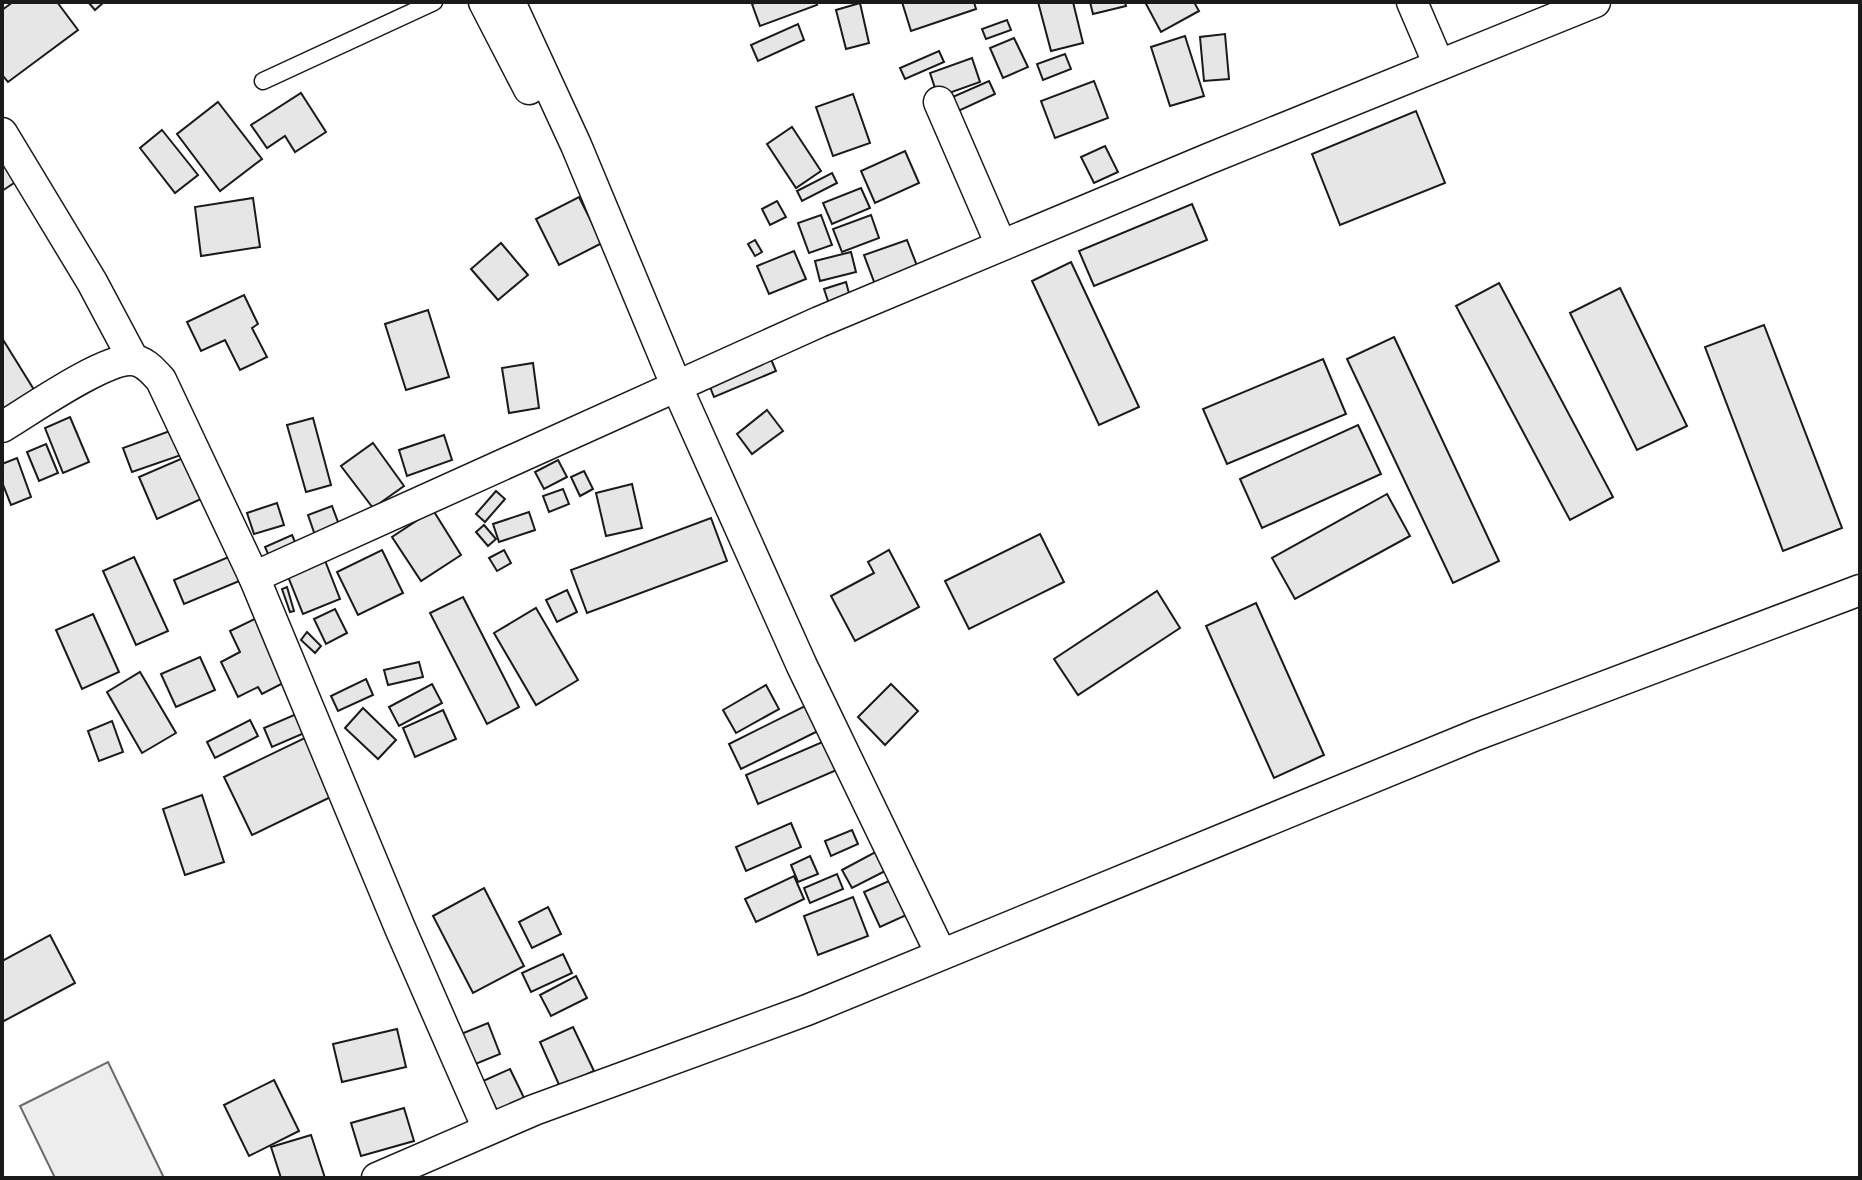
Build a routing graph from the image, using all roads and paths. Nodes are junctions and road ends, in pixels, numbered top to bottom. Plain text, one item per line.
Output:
1 (434, 2) edge
2 (484, 2) edge
3 (510, 2) edge
4 (1412, 2) edge
5 (1595, 2) edge
6 (1439, 65) junction
7 (263, 81) dead end
8 (939, 102) dead end
9 (2, 133) edge
10 (576, 145) junction
11 (1001, 245) junction
12 (133, 359) junction
13 (676, 385) junction
14 (2, 427) edge
15 (254, 577) junction
16 (1860, 590) edge
17 (941, 954) junction
18 (488, 1129) junction
19 (377, 1178) edge

1 - 7 lane
2 - 10 street
3 - 10 street
4 - 6 street
5 - 6 street
6 - 11 street
8 - 11 street
9 - 12 street
10 - 13 street
11 - 13 street
12 - 14 street
12 - 15 street
13 - 15 street
13 - 17 street
15 - 18 street
16 - 17 street
17 - 18 street
18 - 19 street

